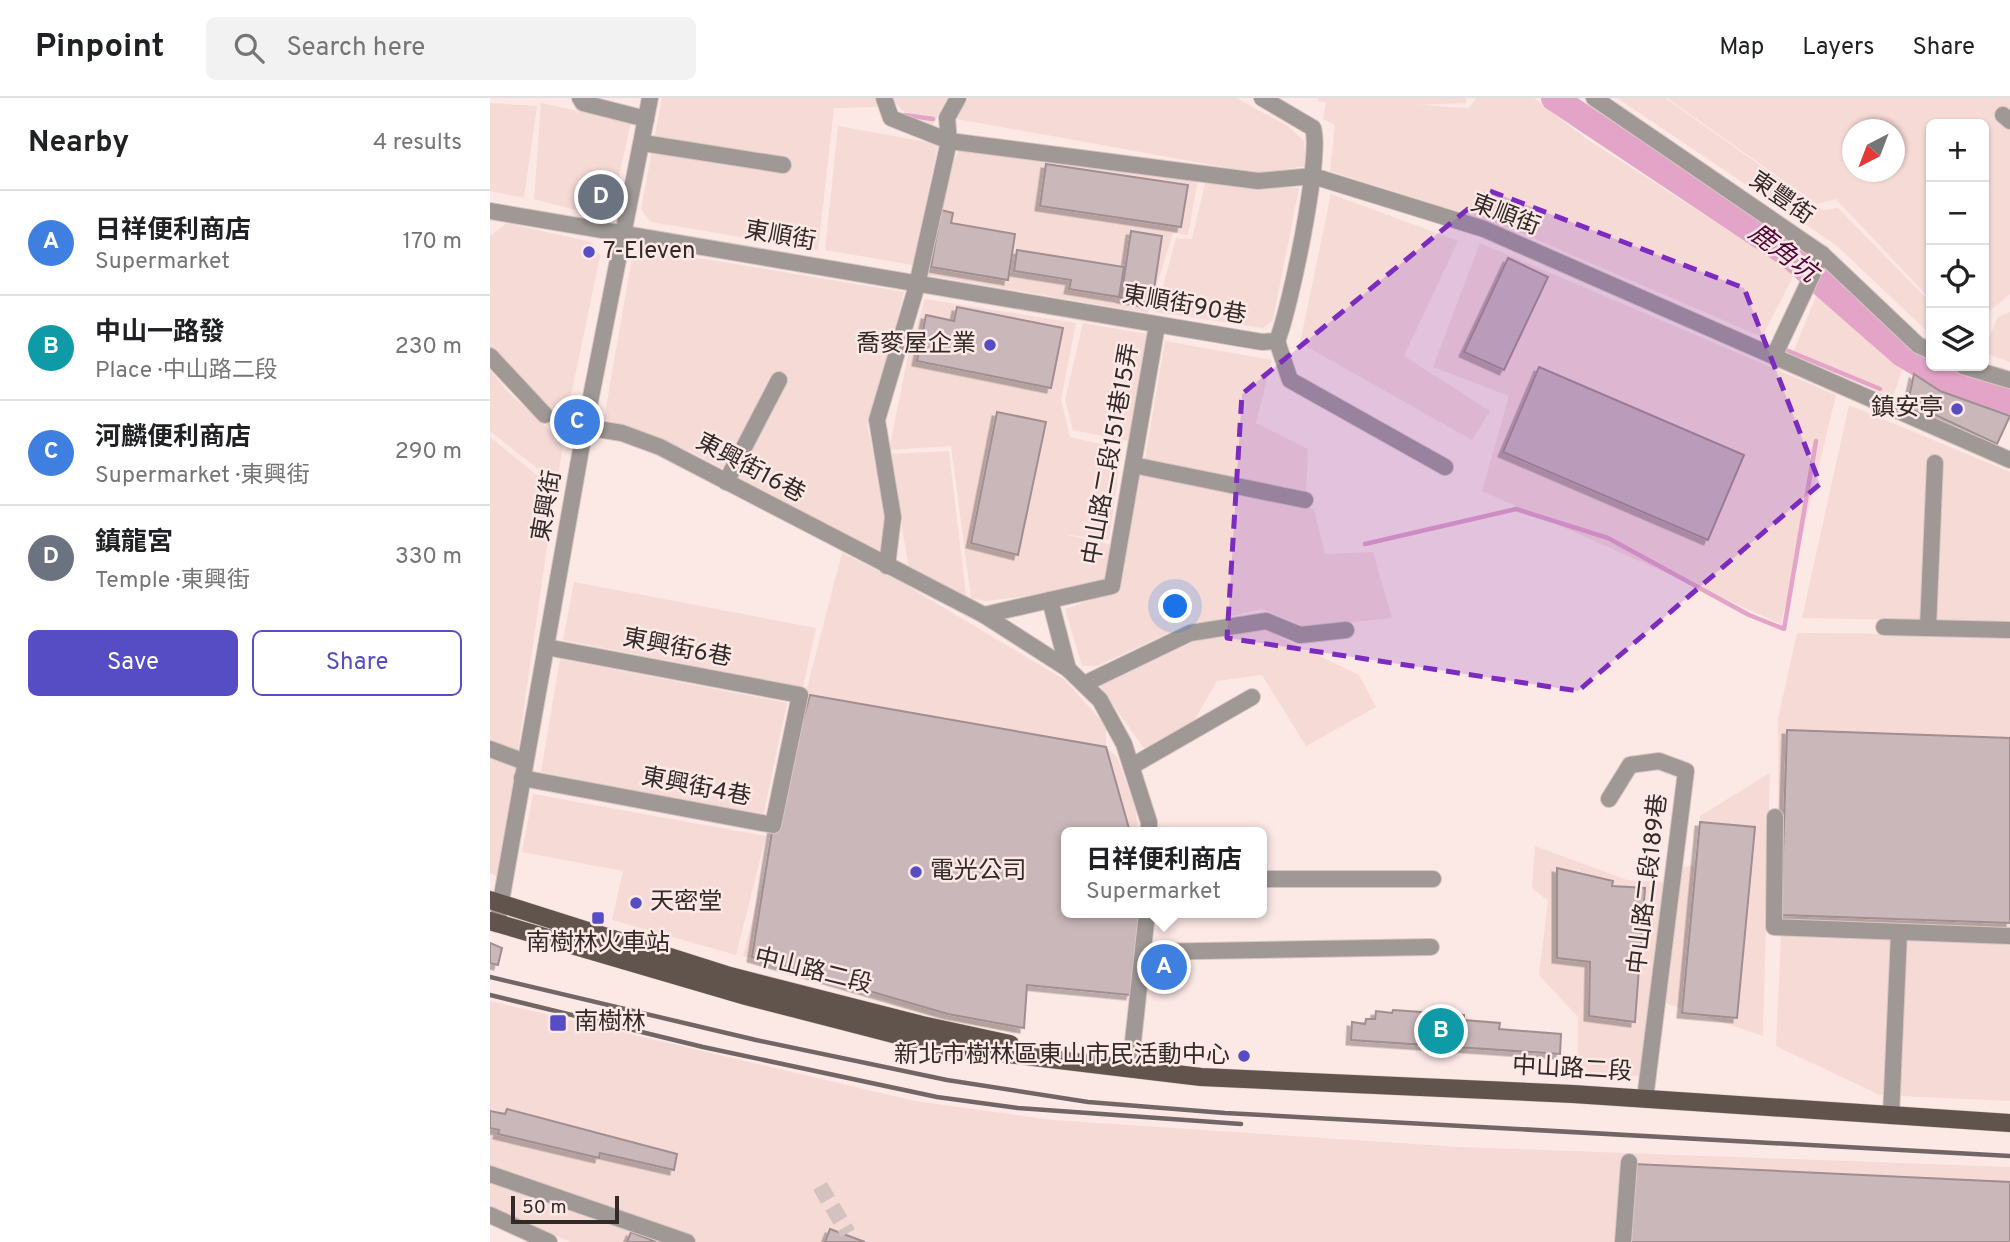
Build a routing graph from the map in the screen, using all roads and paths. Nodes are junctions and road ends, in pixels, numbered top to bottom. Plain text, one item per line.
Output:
1 (580, 98) edge
2 (650, 98) edge
3 (884, 98) edge
4 (958, 98) edge
5 (1262, 98) edge
6 (1594, 98) edge
7 (646, 119) junction
8 (949, 141) junction
9 (643, 143) junction
10 (783, 164) dead end
11 (1313, 176) junction
12 (490, 211) edge
13 (624, 233) junction
14 (1819, 259) junction
15 (917, 285) junction
16 (1157, 325) junction
17 (1277, 341) junction
18 (1926, 349) edge
19 (490, 356) edge
20 (1774, 356) junction
21 (1980, 371) edge
22 (779, 380) dead end
23 (2010, 380) edge
24 (545, 415) dead end
25 (586, 427) junction
26 (2010, 460) edge
27 (1935, 463) dead end
28 (1133, 465) junction
29 (1445, 467) dead end
30 (726, 482) junction
31 (1305, 500) dead end
32 (887, 566) junction
33 (1050, 600) junction
34 (984, 615) junction
35 (1884, 627) dead end
36 (1928, 628) junction
37 (1346, 629) dead end
38 (2010, 631) edge
39 (546, 647) junction
40 (1068, 668) junction
41 (1084, 684) junction
42 (800, 695) joint
43 (1252, 697) dead end
44 (490, 748) edge
45 (1132, 766) junction
46 (524, 770) junction
47 (1609, 799) dead end
48 (1775, 817) dead end
49 (1149, 827) edge
50 (1267, 879) edge
51 (1433, 879) dead end
52 (496, 903) edge
53 (1146, 918) edge
54 (493, 922) edge
55 (1899, 933) junction
56 (2010, 936) edge
57 (1431, 947) dead end
58 (1143, 952) junction
59 (1130, 1069) junction
60 (1645, 1099) junction
61 (1891, 1116) junction
62 (2010, 1122) edge
63 (1629, 1162) dead end
64 (490, 1174) edge
65 (490, 1215) edge
66 (549, 1242) edge
67 (687, 1242) edge
68 (1623, 1242) edge

1 - 7 street
2 - 7 street, 東興街
3 - 8 street, 東順街
4 - 8 street
5 - 11 street, 東順街90巷
6 - 14 street, 東豐街
7 - 9 street, 東興街
8 - 11 street, 東順街
8 - 15 street
9 - 10 street
9 - 13 street, 東興街
11 - 17 street, 東順街90巷
11 - 20 street, 東順街
12 - 13 street, 東順街
13 - 15 street, 東順街
13 - 25 street, 東興街
14 - 18 street, 東豐街
14 - 20 street
15 - 16 street, 東順街90巷
15 - 32 street
16 - 17 street, 東順街90巷
16 - 28 street, 中山路二段151巷15弄
17 - 29 street
19 - 24 street
20 - 26 street, 東順街
21 - 23 street
22 - 30 street
25 - 30 street, 東興街16巷
25 - 39 street, 東興街
27 - 36 street
28 - 31 street
28 - 33 street, 中山路二段151巷15弄
30 - 32 street, 東興街16巷
32 - 34 street, 東興街16巷
33 - 34 street, 中山路二段151巷15弄
33 - 40 street
34 - 40 street, 東興街16巷
35 - 36 street
36 - 38 street
37 - 41 street
39 - 42 street, 東興街6巷
39 - 46 street, 東興街
40 - 41 street, 東興街16巷
41 - 45 street, 東興街16巷
42 - 46 street, 東興街4巷
43 - 45 street
44 - 46 street
45 - 49 street, 東興街16巷
46 - 52 street, 東興街
47 - 60 street, 中山路二段189巷
48 - 55 street
50 - 51 street
52 - 54 street, 東興街
52 - 59 main road, 中山路二段
53 - 58 street
54 - 59 main road, 中山路二段
55 - 56 street
55 - 61 street
57 - 58 street
58 - 59 street
59 - 60 main road, 中山路二段
60 - 61 main road, 中山路二段
61 - 62 main road, 中山路二段
63 - 68 street
64 - 67 street
65 - 66 street

